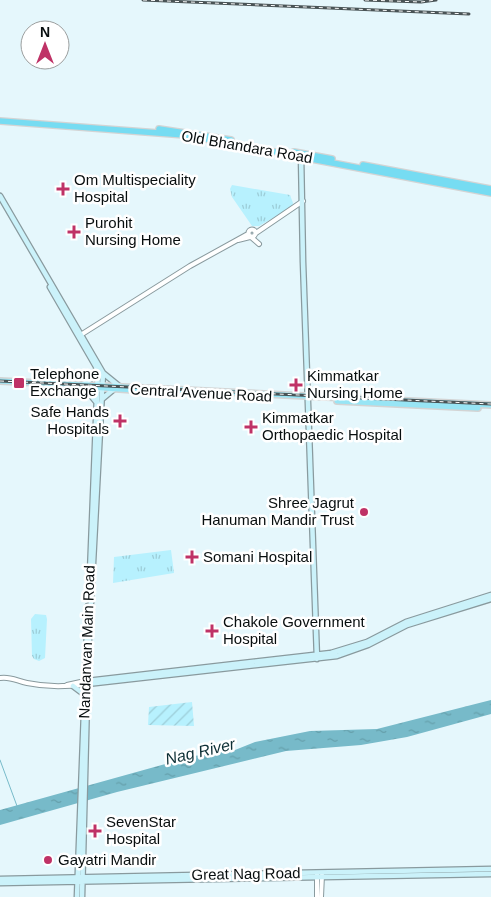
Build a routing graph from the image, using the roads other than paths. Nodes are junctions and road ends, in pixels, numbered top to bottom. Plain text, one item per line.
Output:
1 (0, 120) edge
2 (303, 156) junction
3 (361, 166) junction
4 (491, 189) edge
5 (491, 193) edge
6 (0, 196) edge
7 (0, 201) edge
8 (302, 202) junction
9 (80, 336) junction
10 (97, 368) junction
11 (103, 372) junction
12 (0, 382) edge
13 (84, 385) junction
14 (101, 386) junction
15 (116, 387) junction
16 (310, 397) junction
17 (102, 399) junction
18 (98, 404) junction
19 (491, 407) edge
20 (491, 595) edge
21 (491, 599) edge
22 (318, 657) junction
23 (88, 665) junction
24 (0, 678) edge
25 (102, 679) junction
26 (87, 682) junction
27 (70, 686) junction
28 (85, 695) junction
29 (83, 785) junction
30 (80, 866) junction
31 (491, 869) edge
32 (484, 872) junction
33 (491, 874) edge
34 (319, 875) junction
35 (0, 879) edge
36 (68, 879) junction
37 (79, 879) junction
38 (93, 879) junction
39 (0, 883) edge
40 (79, 894) edge
41 (317, 897) edge
42 (321, 897) edge

1 - 2 highway, Old Bhandara Road
2 - 3 highway, Old Bhandara Road
2 - 8 main road
3 - 4 highway
3 - 5 highway, Old Bhandara Road
6 - 9 main road
7 - 9 main road, Nandanvan Main Road
8 - 9 street
8 - 16 main road
9 - 10 main road, Nandanvan Main Road
9 - 11 main road
10 - 13 main road
10 - 14 main road, Nandanvan Main Road
11 - 14 main road
11 - 15 main road
12 - 13 main road
13 - 14 main road
13 - 18 main road
14 - 15 main road
14 - 17 main road
14 - 18 main road, Nandanvan Main Road
15 - 16 main road
15 - 17 main road
16 - 19 main road
16 - 22 main road
17 - 23 main road
18 - 26 main road, Nandanvan Main Road
20 - 22 main road
21 - 22 main road
22 - 25 main road
22 - 26 main road
23 - 25 main road
23 - 26 main road
24 - 27 street
25 - 26 main road
26 - 27 street
26 - 28 main road, Nandanvan Main Road
26 - 29 main road
27 - 28 main road
28 - 29 main road, Nandanvan Main Road
29 - 30 main road, Nandanvan Main Road
30 - 36 main road
30 - 37 main road, Nandanvan Main Road
30 - 38 main road
31 - 32 main road, Great Nag Road
32 - 33 main road, Great Nag Road
32 - 34 main road, Great Nag Road
34 - 38 main road, Great Nag Road
34 - 41 street
34 - 42 street
35 - 36 main road, Great Nag Road
36 - 37 main road, Great Nag Road
36 - 39 main road, Great Nag Road
36 - 40 main road
37 - 38 main road, Great Nag Road
37 - 40 main road, Nandanvan Main Road
38 - 40 main road

